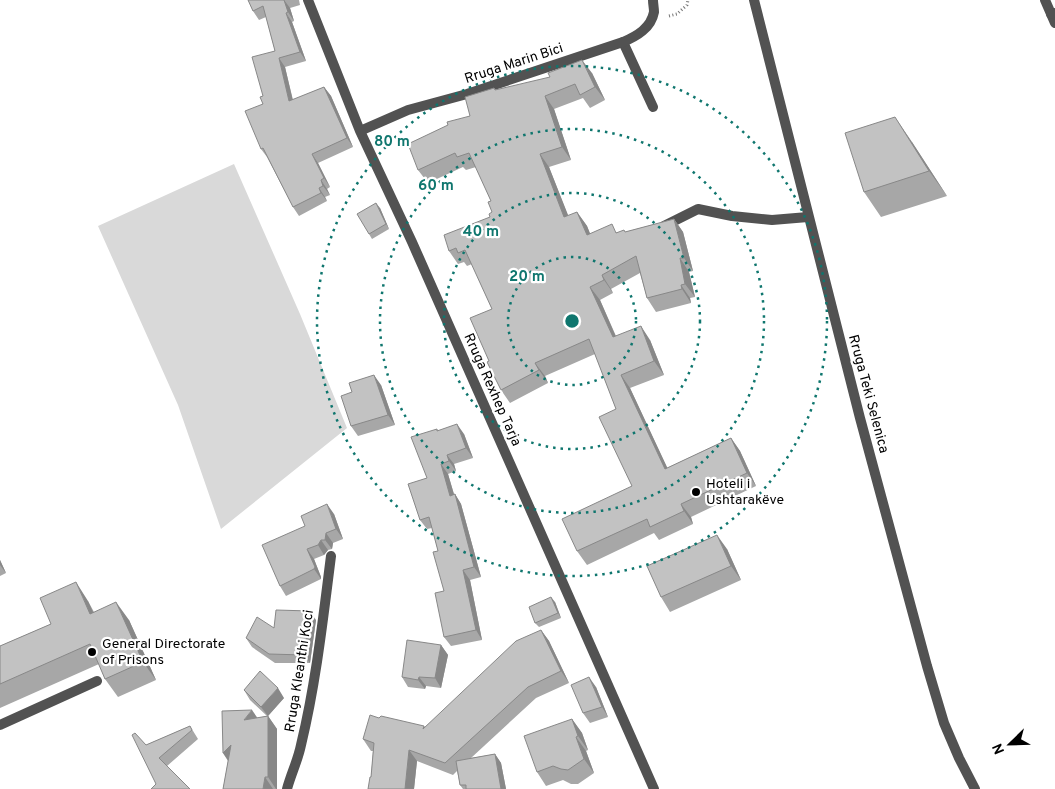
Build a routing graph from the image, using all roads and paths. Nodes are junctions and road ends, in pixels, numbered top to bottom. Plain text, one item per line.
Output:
1 (308, 0) edge
2 (653, 0) edge
3 (754, 0) edge
4 (1045, 0) edge
5 (1054, 17) edge
6 (624, 42) junction
7 (653, 107) dead end
8 (360, 131) junction
9 (808, 217) junction
10 (657, 229) edge
11 (331, 556) dead end
12 (97, 681) edge
13 (0, 724) edge
14 (287, 789) edge
15 (654, 789) edge
16 (975, 789) edge

1 - 8 street, Rruga Rexhep Tarja
2 - 6 street, Rruga Marin Bici
3 - 9 street, Rruga Teki Selenica
4 - 5 street
6 - 7 street
6 - 8 street, Rruga Marin Bici
8 - 15 street, Rruga Rexhep Tarja
9 - 10 street
9 - 16 street, Rruga Teki Selenica
11 - 14 street, Rruga Kleanthi Koci
12 - 13 street

